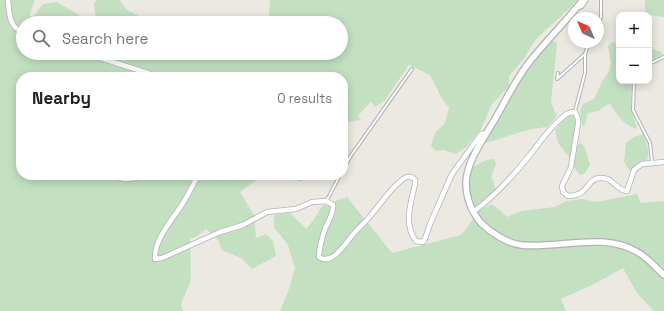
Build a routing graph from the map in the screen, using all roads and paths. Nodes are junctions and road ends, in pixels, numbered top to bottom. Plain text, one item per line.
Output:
1 (8, 0) edge
2 (583, 0) edge
3 (588, 0) edge
4 (600, 0) edge
5 (576, 9) junction
6 (600, 12) edge
7 (16, 28) edge
8 (587, 48) edge
9 (585, 54) junction
10 (664, 57) edge
11 (107, 60) edge
12 (652, 63) edge
13 (412, 69) dead end
14 (144, 72) edge
15 (558, 73) dead end
16 (634, 84) edge
17 (575, 112) junction
18 (486, 133) junction
19 (348, 161) edge
20 (664, 162) edge
21 (652, 163) junction
22 (195, 180) edge
23 (337, 180) edge
24 (326, 201) junction
25 (473, 212) junction
26 (664, 275) edge

1 - 7 street
2 - 5 street
3 - 5 lane
4 - 6 lane
5 - 18 street
8 - 9 lane
9 - 15 lane
9 - 17 lane
10 - 12 lane
11 - 14 street
13 - 19 lane
16 - 21 lane
17 - 21 street
17 - 25 street
18 - 24 street
18 - 25 street
20 - 21 street
22 - 24 street
23 - 24 lane
25 - 26 street

